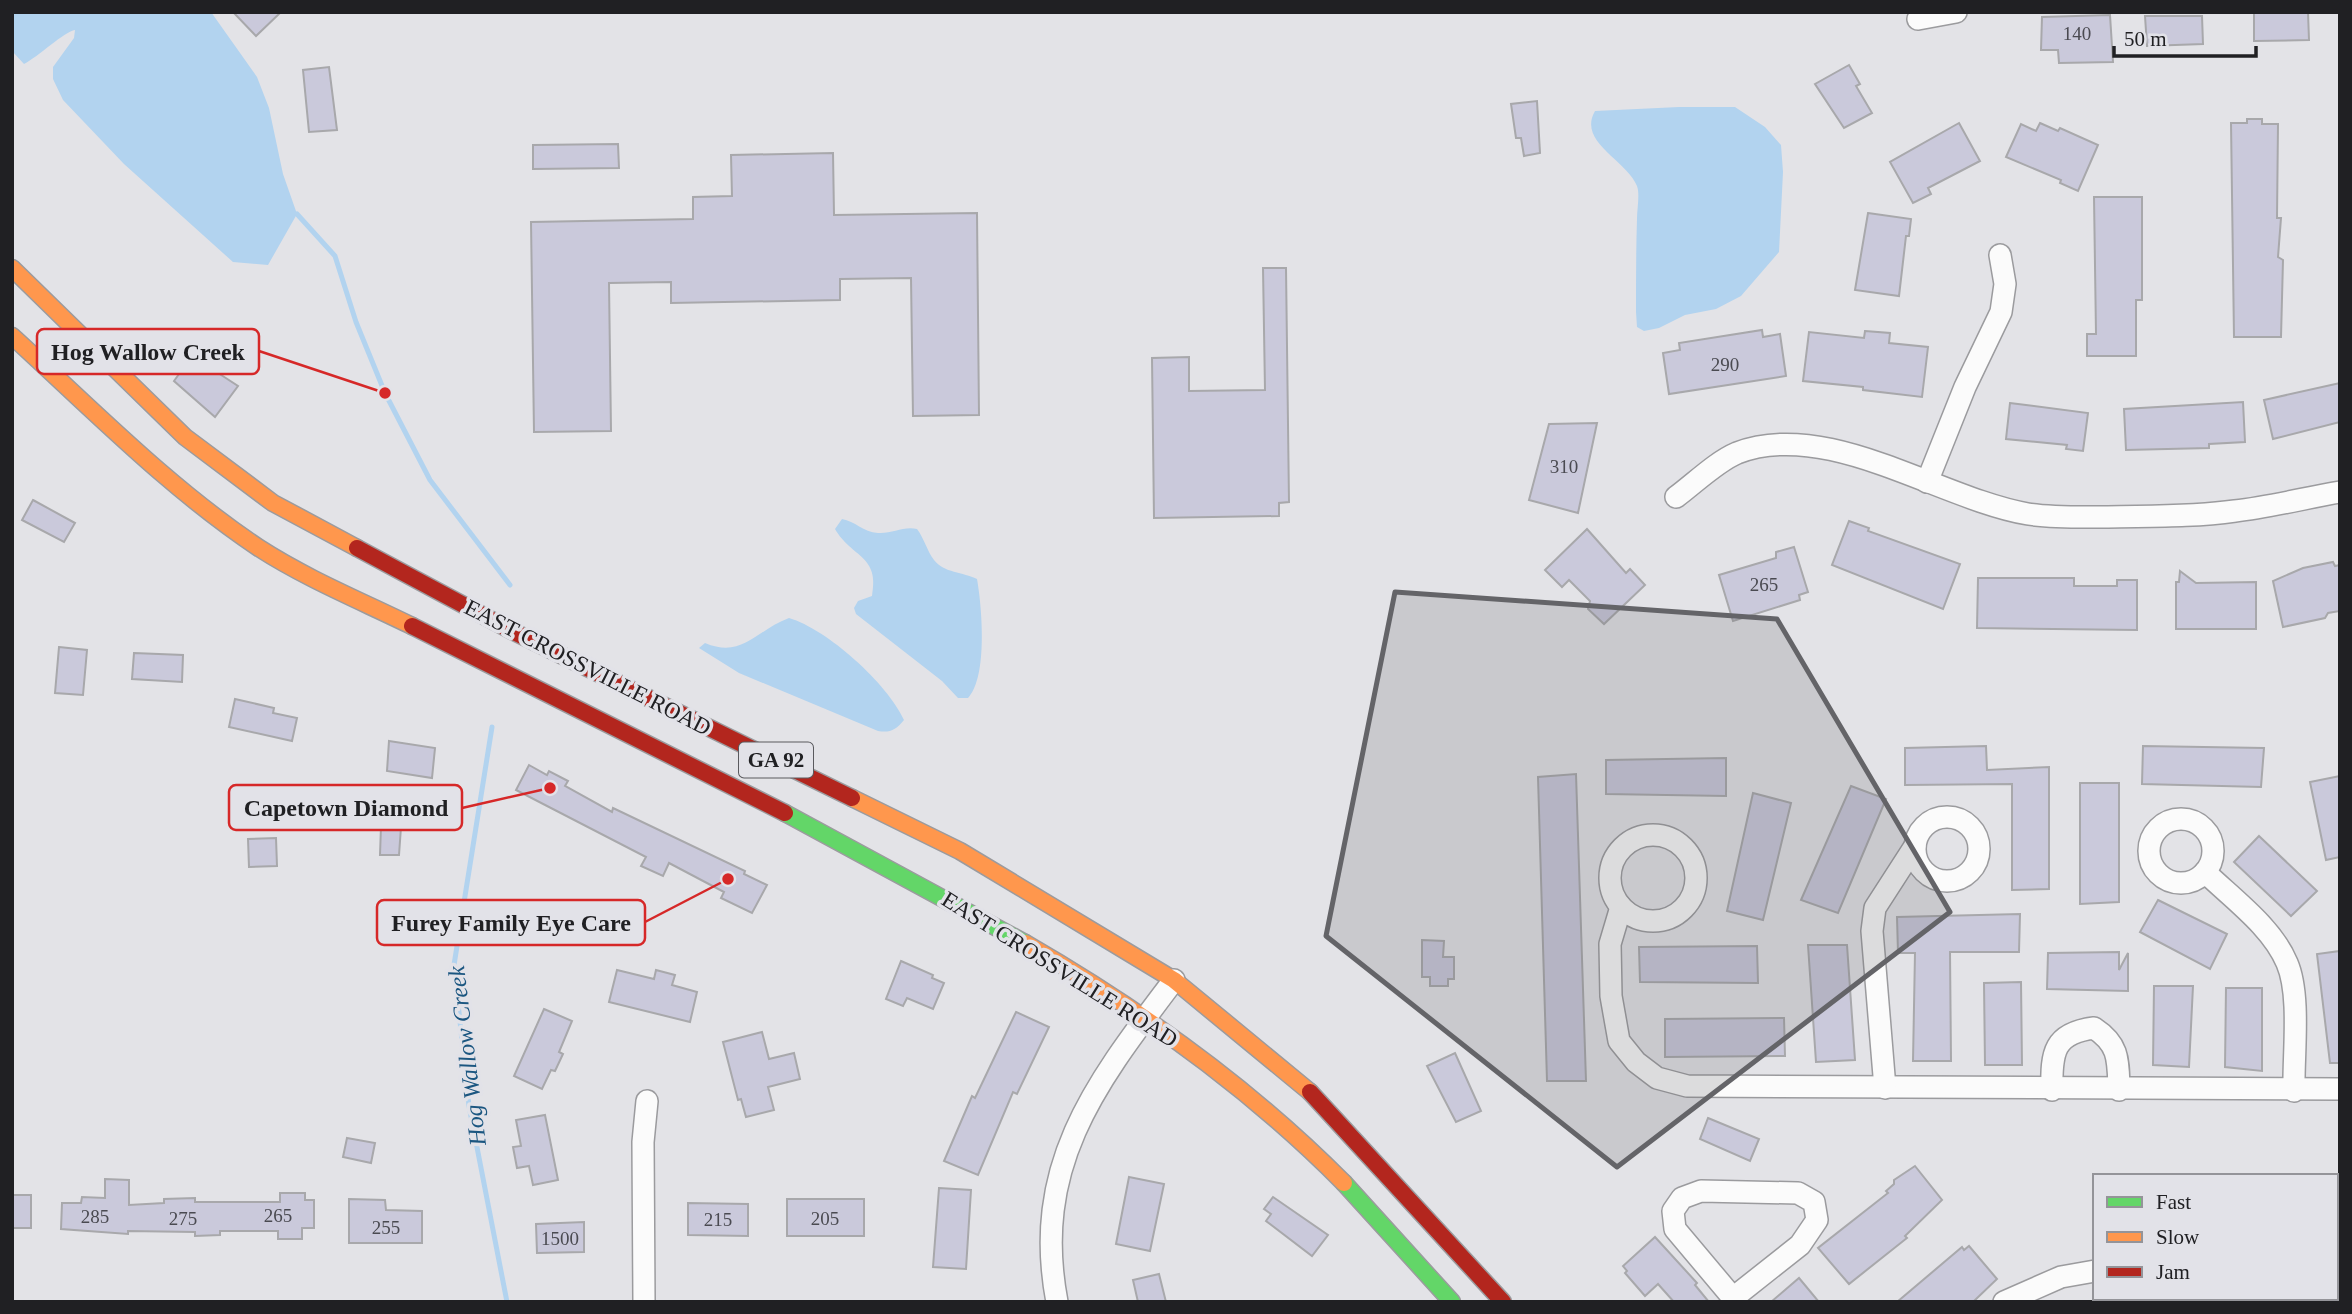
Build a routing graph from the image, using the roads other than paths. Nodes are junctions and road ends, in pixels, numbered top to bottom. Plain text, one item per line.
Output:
1 (1956, 12) edge
2 (1918, 19) dead end
3 (2000, 255) dead end
4 (12, 268) edge
5 (12, 336) edge
6 (1927, 482) junction
7 (2340, 492) edge
8 (1676, 497) dead end
9 (1915, 846) dead end
10 (2205, 872) dead end
11 (1621, 907) junction
12 (1174, 980) junction
13 (1146, 1017) junction
14 (1885, 1088) junction
15 (2340, 1089) edge
16 (2052, 1090) junction
17 (2119, 1090) junction
18 (2294, 1091) junction
19 (647, 1101) dead end
20 (2093, 1271) edge
21 (1734, 1300) edge
22 (644, 1302) edge
23 (1057, 1302) edge
24 (1452, 1302) edge
25 (1503, 1302) edge
26 (2004, 1302) edge

1 - 2 street
3 - 6 street
4 - 12 main road, EAST CROSSVILLE ROAD / GA 92
5 - 13 main road, EAST CROSSVILLE ROAD / GA 92
6 - 7 street
6 - 8 street
9 - 14 street
10 - 18 street
11 - 11 street
11 - 14 street
12 - 13 street
12 - 25 main road, EAST CROSSVILLE ROAD / GA 92
13 - 23 street
13 - 24 main road, EAST CROSSVILLE ROAD / GA 92
14 - 16 street
15 - 18 street
16 - 17 street
16 - 17 street
17 - 18 street
19 - 22 street
20 - 26 street
21 - 21 street

